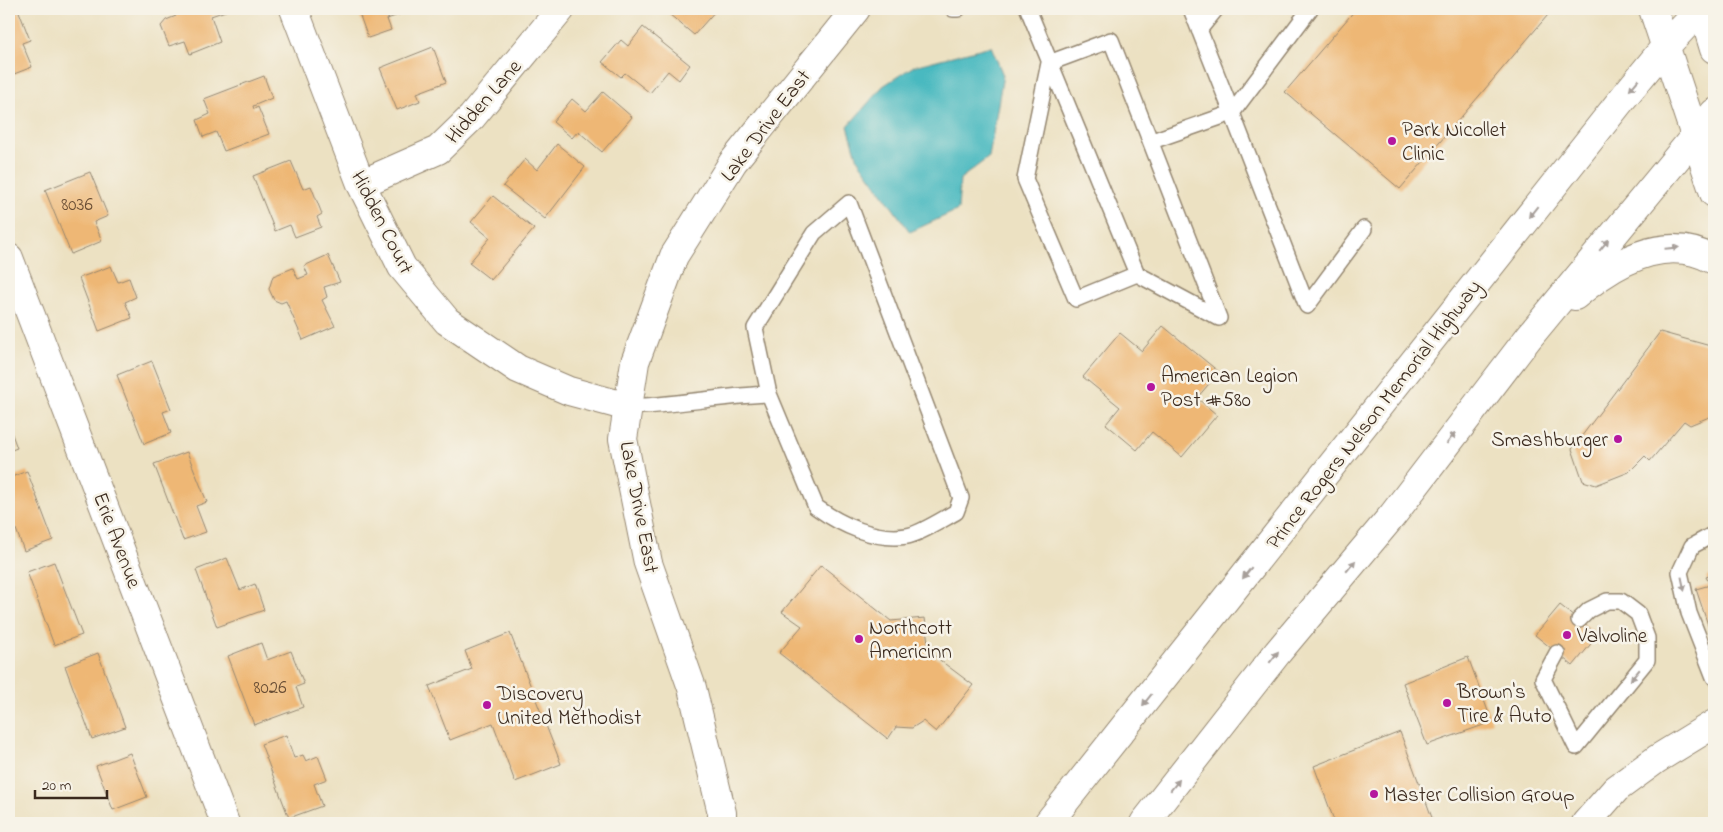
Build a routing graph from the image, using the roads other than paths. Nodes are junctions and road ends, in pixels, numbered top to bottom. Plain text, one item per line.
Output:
1 (294, 9) edge
2 (561, 9) edge
3 (856, 9) edge
4 (953, 9) edge
5 (958, 9) edge
6 (1028, 9) edge
7 (1191, 9) edge
8 (1216, 9) edge
9 (1310, 9) edge
10 (1652, 9) edge
11 (1702, 9) edge
12 (1200, 30) junction
13 (1665, 47) junction
14 (1714, 49) edge
15 (1049, 62) junction
16 (1232, 113) junction
17 (1714, 113) edge
18 (1694, 136) junction
19 (1152, 141) junction
20 (361, 184) junction
21 (1714, 193) edge
22 (1364, 230) dead end
23 (9, 258) edge
24 (1714, 260) edge
25 (1137, 274) junction
26 (1529, 337) junction
27 (769, 394) junction
28 (628, 407) junction
29 (1714, 534) edge
30 (1579, 620) dead end
31 (1557, 653) dead end
32 (1714, 678) edge
33 (1714, 724) edge
34 (225, 823) edge
35 (722, 823) edge
36 (1048, 823) edge
37 (1144, 823) edge
38 (1586, 823) edge

1 - 20 street, Hidden Court
2 - 20 street, Hidden Lane
3 - 28 street, Lake Drive East
4 - 5 lane
6 - 15 lane
7 - 12 lane
8 - 12 lane
9 - 16 lane
10 - 13 street
11 - 13 street, Prince Rogers Nelson Memorial Highway
11 - 14 street
12 - 16 lane
13 - 18 street
13 -> 36 street, Prince Rogers Nelson Memorial Highway
15 - 19 lane
15 - 25 lane
15 - 25 lane
16 - 19 lane
16 - 22 lane
17 - 18 street
18 - 21 street
26 -> 18 street
19 - 25 lane
20 - 28 street, Hidden Court
23 - 34 street, Erie Avenue
26 -> 24 street
37 -> 26 street
27 - 27 lane
27 - 28 lane
28 - 35 street, Lake Drive East
29 -> 32 lane
30 -> 31 lane
33 - 38 street

